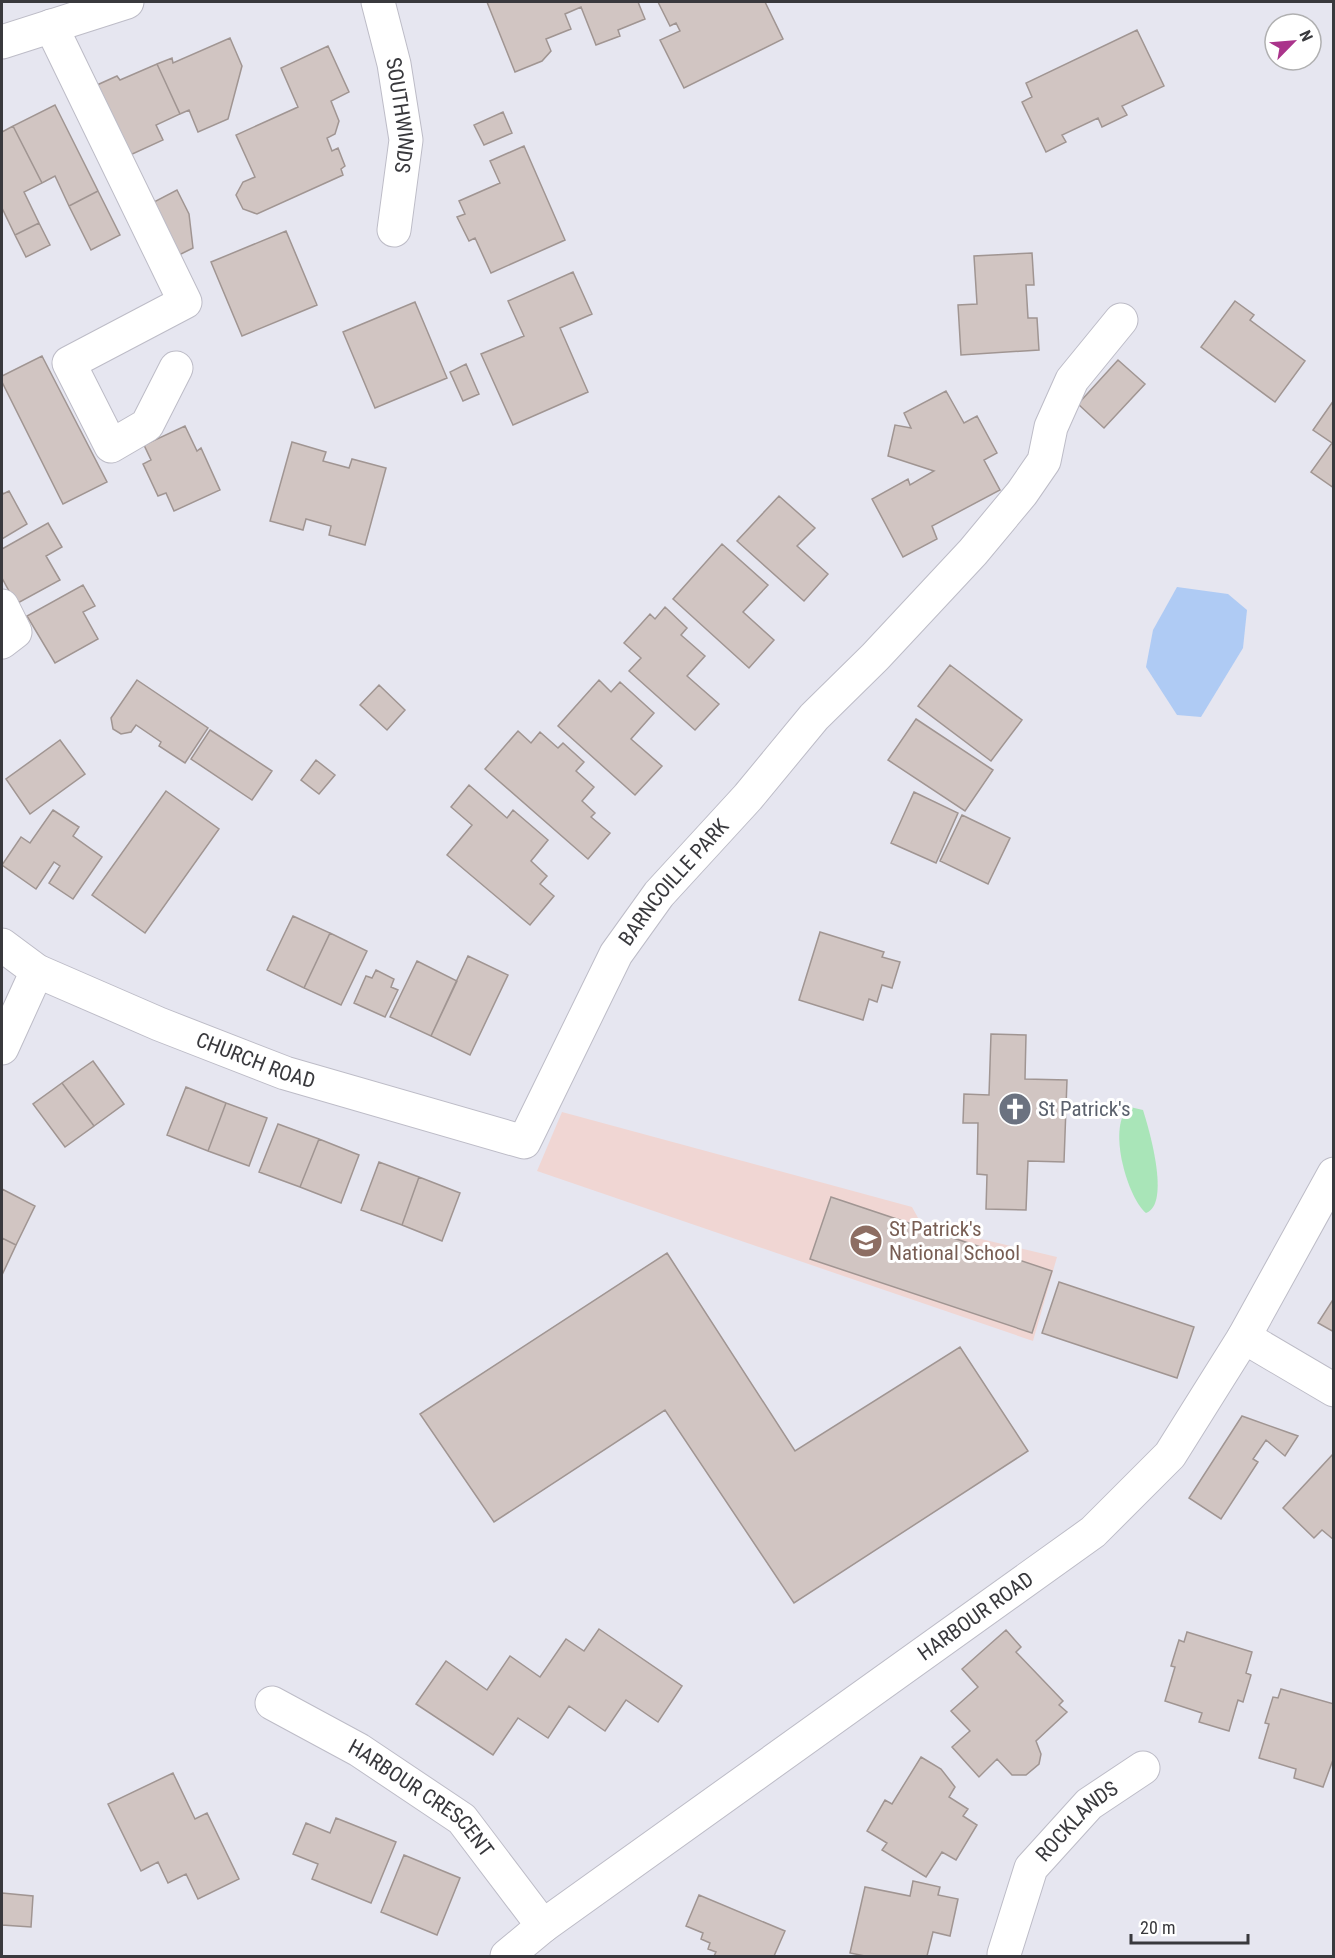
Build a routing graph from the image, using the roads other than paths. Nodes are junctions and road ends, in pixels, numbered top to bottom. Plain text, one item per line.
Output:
1 (127, 2) edge
2 (378, 2) edge
3 (51, 26) junction
4 (2, 42) edge
5 (394, 230) dead end
6 (1121, 320) dead end
7 (176, 368) dead end
8 (2, 606) edge
9 (2, 642) edge
10 (2, 945) edge
11 (37, 971) junction
12 (2, 1048) edge
13 (524, 1142) joint
14 (1334, 1174) edge
15 (1244, 1337) junction
16 (1334, 1390) edge
17 (272, 1703) dead end
18 (1143, 1768) dead end
19 (543, 1926) junction
20 (1004, 1954) dead end
21 (507, 1956) edge

1 - 3 street
2 - 5 street, SOUTHWINDS
3 - 4 street
3 - 7 street
6 - 13 street, BARNCOILLE PARK
8 - 9 street
10 - 11 street, CHURCH ROAD
11 - 12 street
11 - 13 street, CHURCH ROAD
14 - 15 street, HARBOUR ROAD
15 - 16 street
15 - 19 street, HARBOUR ROAD
17 - 19 street, HARBOUR CRESCENT
18 - 20 street, ROCKLANDS
19 - 21 street, HARBOUR ROAD

